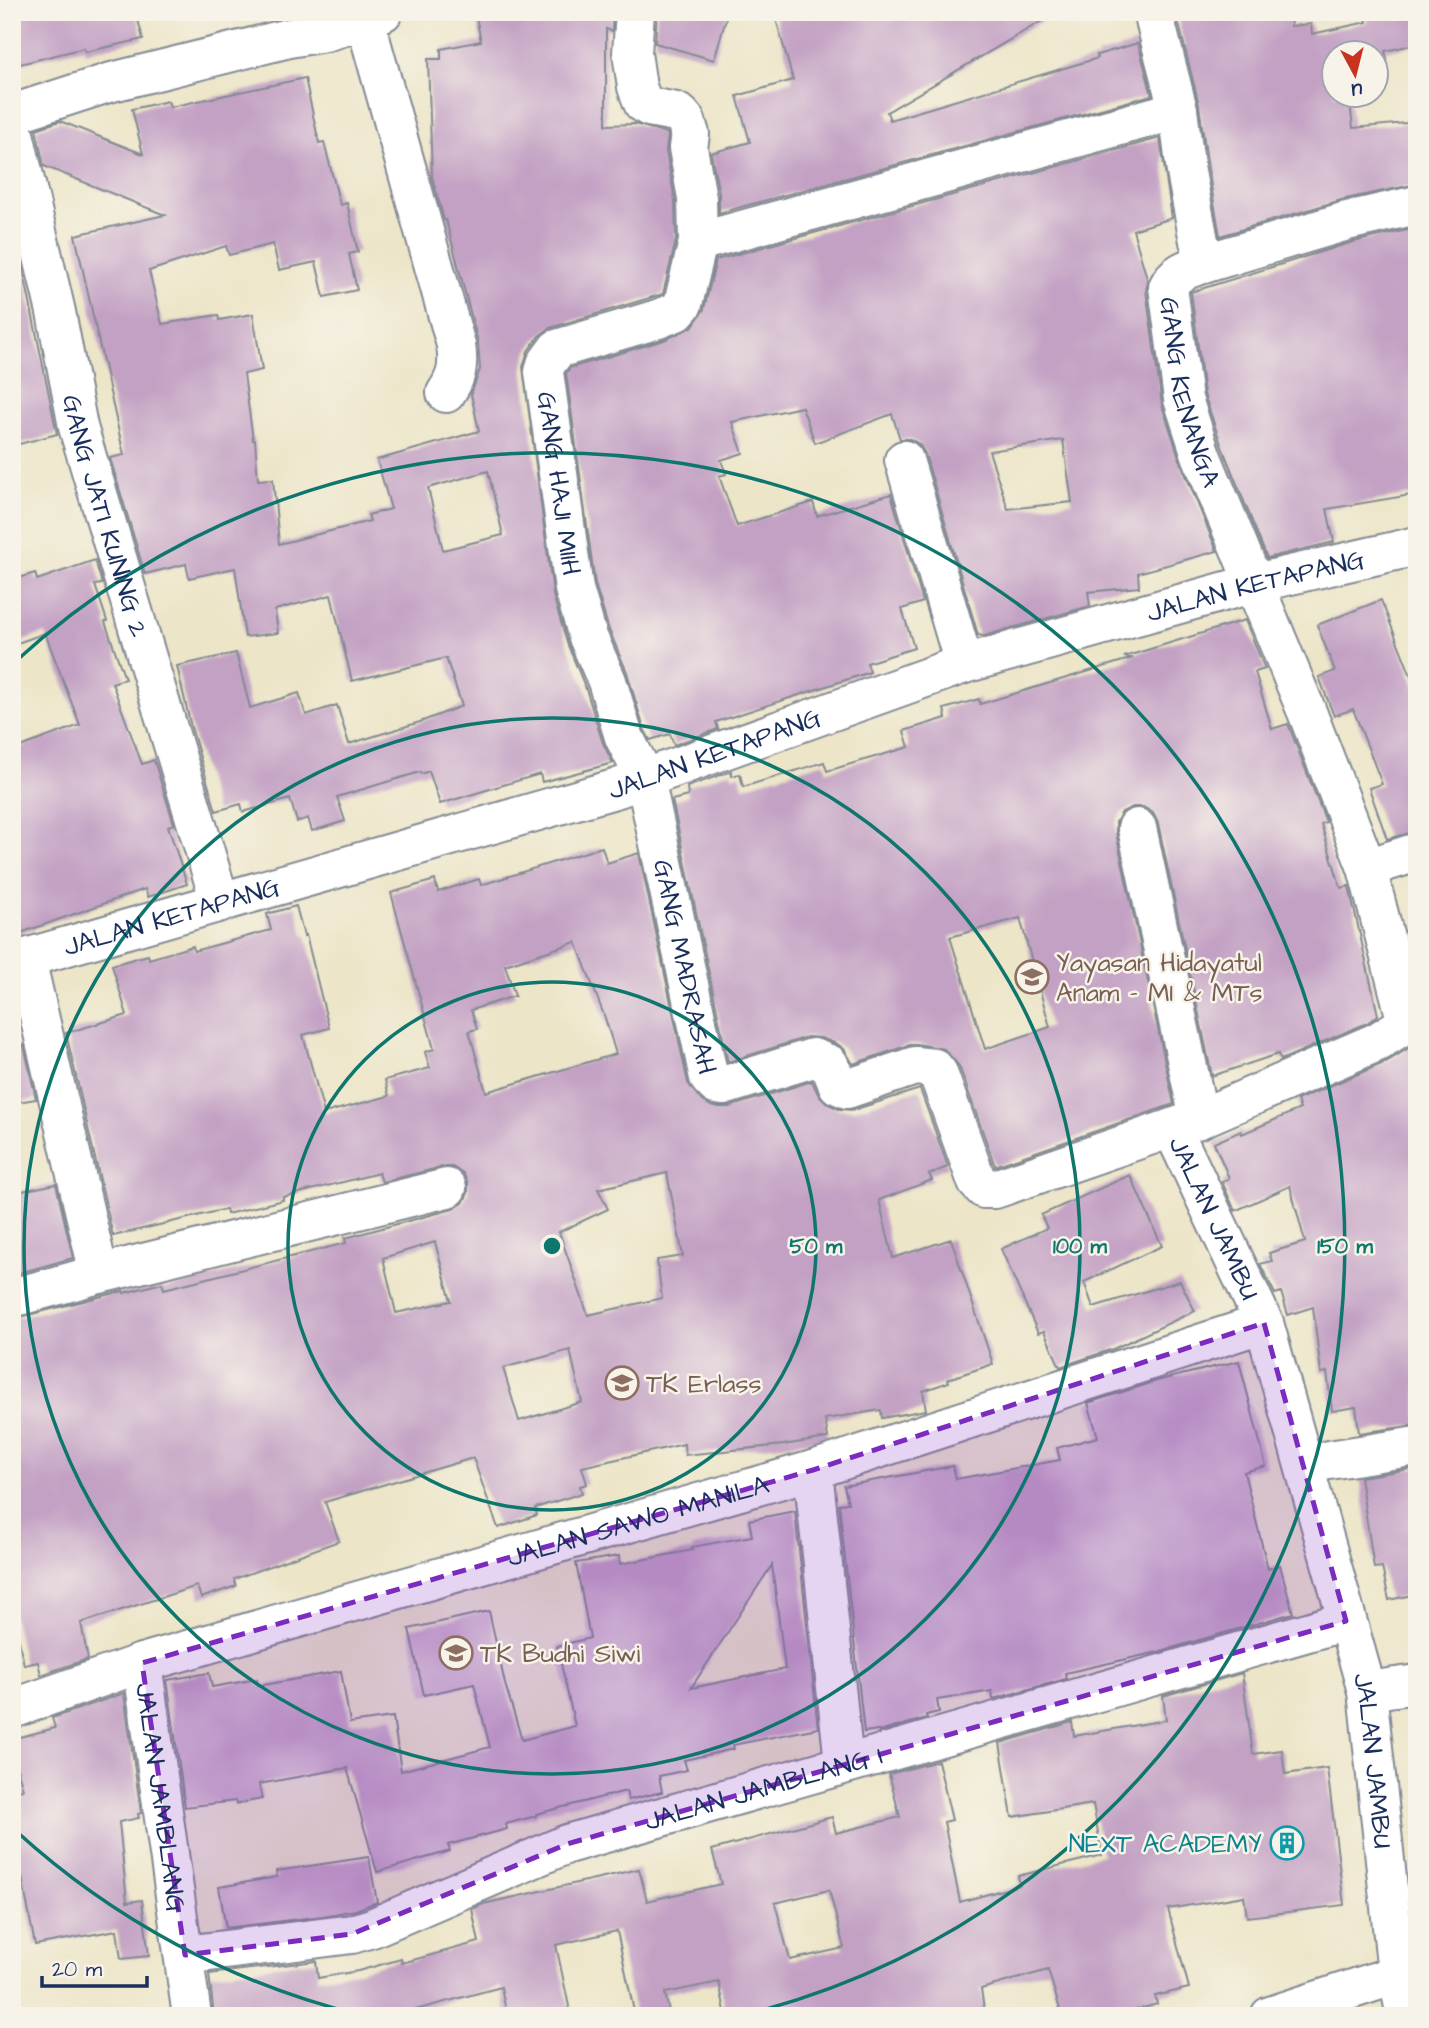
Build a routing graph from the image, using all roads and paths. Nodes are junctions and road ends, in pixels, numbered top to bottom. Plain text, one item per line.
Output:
1 (635, 12) edge
2 (1153, 12) edge
3 (374, 16) edge
4 (288, 25) edge
5 (1178, 110) junction
6 (12, 114) edge
7 (12, 125) edge
8 (1417, 205) edge
9 (698, 242) junction
10 (1206, 263) junction
11 (446, 393) dead end
12 (904, 460) dead end
13 (1417, 546) edge
14 (1255, 583) junction
15 (964, 664) junction
16 (645, 778) junction
17 (1136, 828) dead end
18 (1417, 852) edge
19 (1367, 868) junction
20 (220, 902) junction
21 (19, 960) edge
22 (1412, 1022) edge
23 (1185, 1124) junction
24 (447, 1188) dead end
25 (99, 1274) junction
26 (12, 1298) edge
27 (1264, 1323) junction
28 (1417, 1446) edge
29 (1304, 1464) junction
30 (813, 1470) junction
31 (1346, 1621) junction
32 (142, 1663) junction
33 (1417, 1684) edge
34 (1367, 1691) junction
35 (12, 1709) edge
36 (844, 1763) junction
37 (185, 1955) junction
38 (1407, 1970) edge
39 (192, 2016) edge
40 (1270, 2016) edge
41 (1406, 2016) edge

1 - 9 street, GANG HAJI MIIH
2 - 5 street, GANG KENANGA
3 - 4 street
3 - 11 street
4 - 6 street
5 - 9 street
5 - 10 street, GANG KENANGA
7 - 20 street, GANG JATI KUNING 2
8 - 10 street
9 - 16 street, GANG HAJI MIIH
10 - 14 street, GANG KENANGA
12 - 15 street
13 - 14 street, JALAN KETAPANG
14 - 15 street, JALAN KETAPANG
14 - 19 street, JALAN JAMBU
15 - 16 street, JALAN KETAPANG
16 - 20 street, JALAN KETAPANG
16 - 23 street, GANG MADRASAH
17 - 23 street
18 - 19 street
19 - 22 street, JALAN JAMBU
20 - 21 street, JALAN KETAPANG
21 - 25 street
22 - 23 street, JALAN JAMBU
23 - 27 street, JALAN JAMBU
24 - 25 street
25 - 26 street
27 - 29 street, JALAN JAMBU
27 - 30 street, JALAN SAWO MANILA
28 - 29 street
29 - 31 street, JALAN JAMBU
30 - 32 street, JALAN SAWO MANILA
30 - 36 street
31 - 34 street, JALAN JAMBU
31 - 36 street, JALAN JAMBLANG I
32 - 35 street, JALAN SAWO MANILA
32 - 37 street, JALAN JAMBLANG
33 - 34 street
34 - 38 street, JALAN JAMBU
36 - 37 street, JALAN JAMBLANG I
37 - 39 street, JALAN JAMBLANG
38 - 40 street
38 - 41 street, JALAN JAMBU

